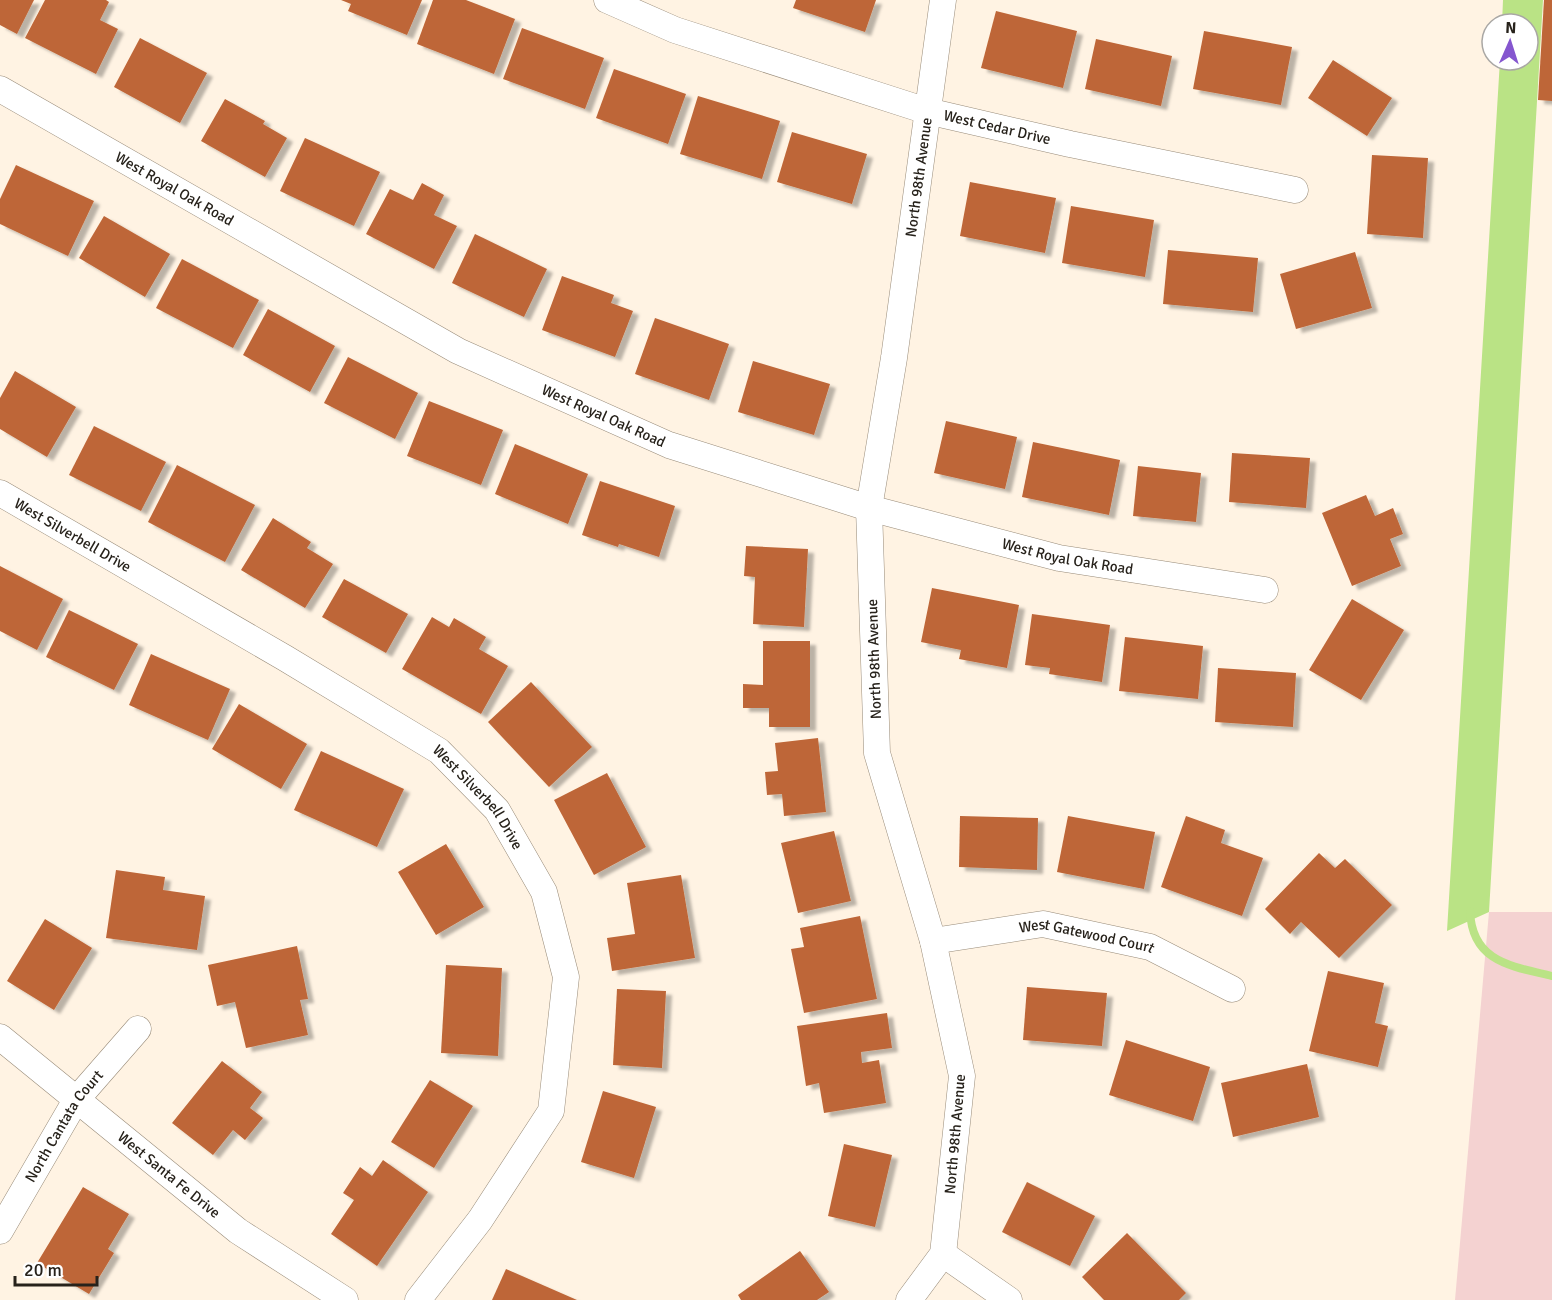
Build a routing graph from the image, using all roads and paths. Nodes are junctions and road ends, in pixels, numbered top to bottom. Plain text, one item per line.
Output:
1 (607, 0) edge
2 (943, 0) edge
3 (0, 89) edge
4 (927, 111) junction
5 (1294, 190) dead end
6 (0, 493) edge
7 (869, 508) junction
8 (1265, 590) dead end
9 (933, 941) junction
10 (1232, 989) dead end
11 (138, 1029) dead end
12 (0, 1037) edge
13 (76, 1100) junction
14 (0, 1231) edge
15 (943, 1254) junction
16 (345, 1300) edge
17 (418, 1300) edge
18 (909, 1300) edge
19 (1009, 1300) edge

1 - 4 street, West Cedar Drive
2 - 4 street, North 98th Avenue
3 - 7 street, West Royal Oak Road
4 - 5 street, West Cedar Drive
4 - 7 street, North 98th Avenue
6 - 17 street, West Silverbell Drive
7 - 8 street, West Royal Oak Road
7 - 9 street, North 98th Avenue
9 - 10 street, West Gatewood Court
9 - 15 street, North 98th Avenue
11 - 13 street, North Cantata Court
12 - 13 street, West Santa Fe Drive
13 - 14 street, North Cantata Court
13 - 16 street, West Santa Fe Drive
15 - 18 street
15 - 19 street

